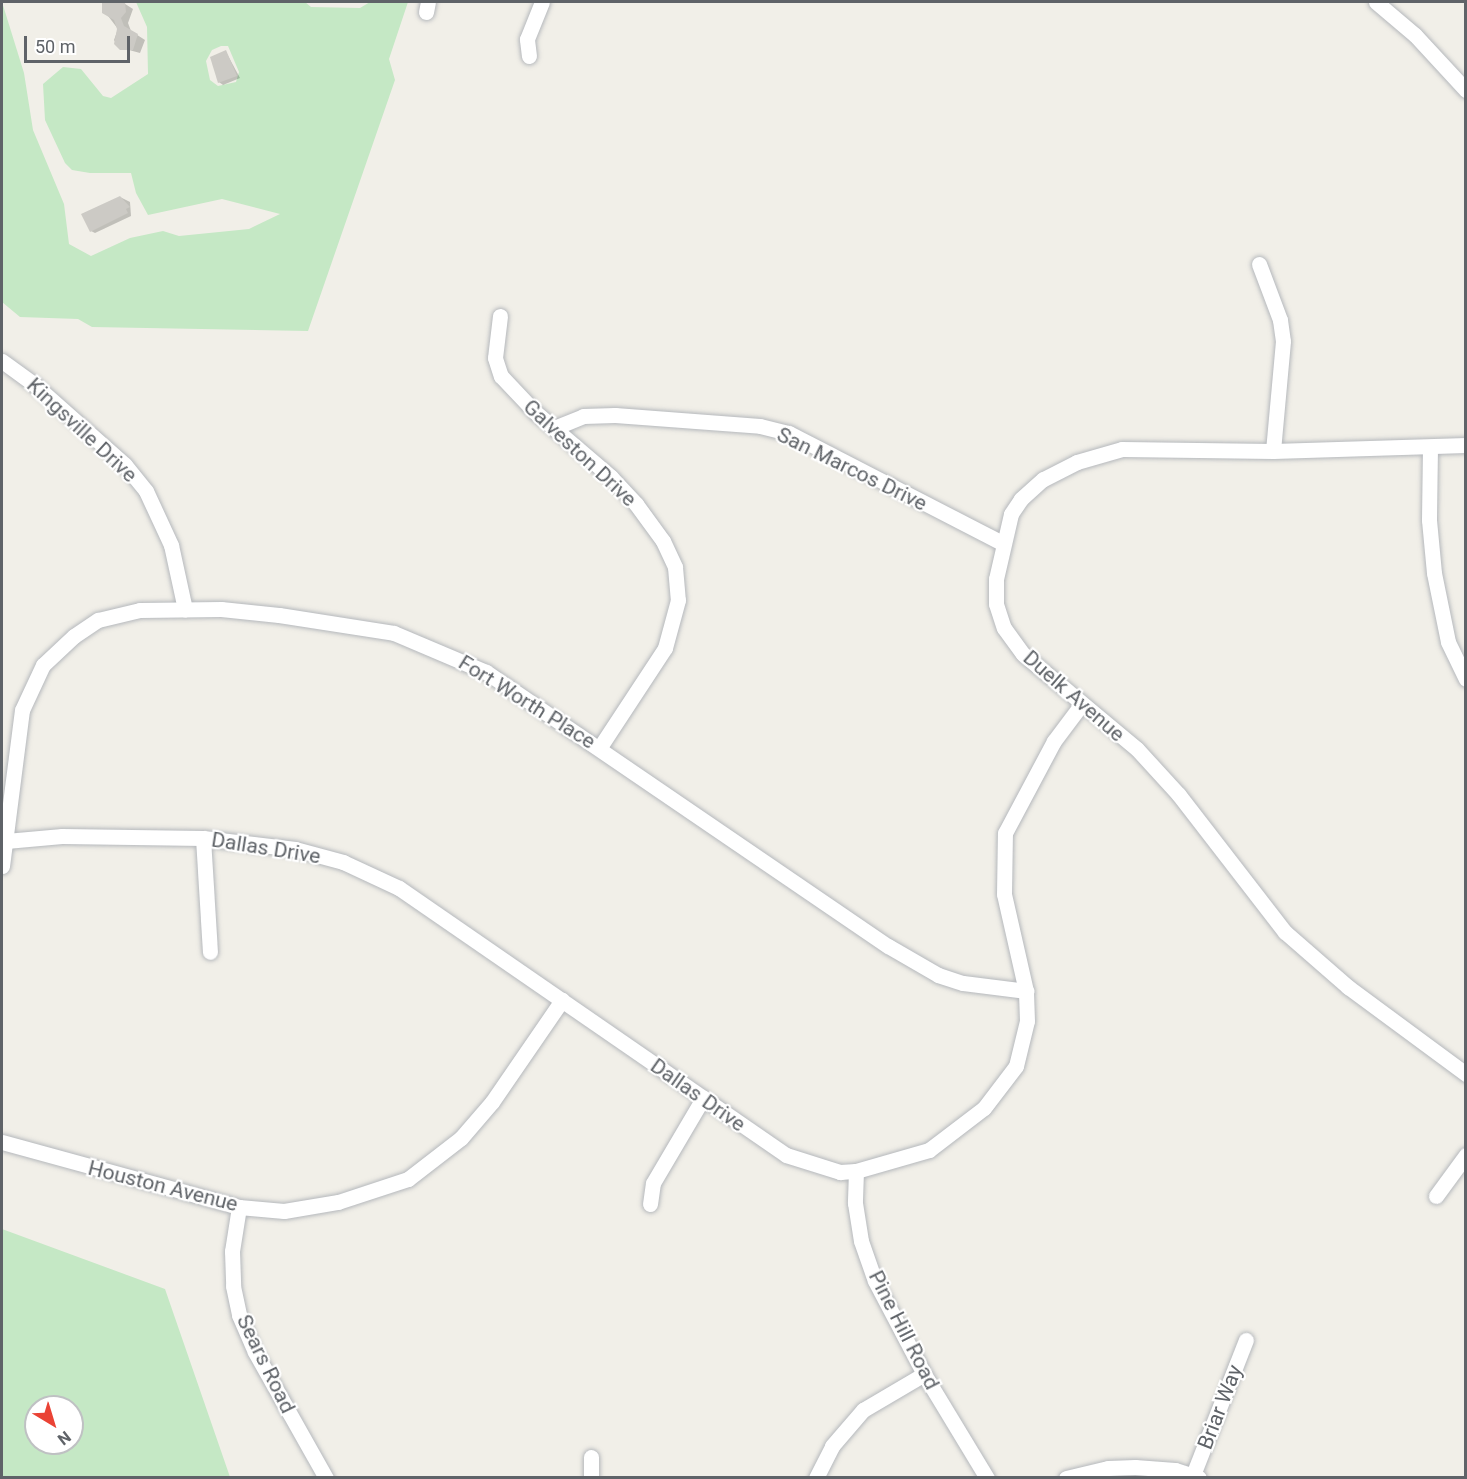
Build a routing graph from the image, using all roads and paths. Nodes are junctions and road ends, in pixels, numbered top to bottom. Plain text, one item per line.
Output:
1 (542, 2) edge
2 (1377, 2) edge
3 (529, 56) dead end
4 (1466, 90) edge
5 (1259, 264) dead end
6 (500, 316) dead end
7 (2, 361) edge
8 (554, 428) junction
9 (1466, 445) edge
10 (1430, 447) junction
11 (1273, 452) junction
12 (1002, 543) junction
13 (185, 609) junction
14 (1466, 679) edge
15 (1081, 705) junction
16 (600, 747) junction
17 (202, 838) junction
18 (6, 841) junction
19 (2, 866) edge
20 (210, 952) dead end
21 (1026, 990) junction
22 (562, 1000) junction
23 (1466, 1074) edge
24 (703, 1098) junction
25 (2, 1142) edge
26 (1466, 1155) edge
27 (856, 1171) junction
28 (1436, 1196) dead end
29 (650, 1204) dead end
30 (239, 1207) junction
31 (1246, 1340) dead end
32 (924, 1374) junction
33 (591, 1457) dead end
34 (1196, 1476) edge
35 (326, 1478) edge
36 (591, 1478) edge
37 (816, 1478) edge
38 (987, 1478) edge
39 (1066, 1478) edge

1 - 3 street
2 - 4 street
5 - 11 street
6 - 8 street, Galveston Drive
7 - 13 street, Kingsville Drive
8 - 12 street, San Marcos Drive
8 - 16 street, Galveston Drive
9 - 10 street, Duelk Avenue
10 - 11 street, Duelk Avenue
10 - 14 street
11 - 12 street, Duelk Avenue
12 - 15 street, Duelk Avenue
13 - 16 street, Fort Worth Place
13 - 18 street, Fort Worth Place
15 - 21 street, Dallas Drive
15 - 23 street, Duelk Avenue
16 - 21 street, Fort Worth Place
17 - 18 street, Dallas Drive
17 - 20 street
17 - 22 street, Dallas Drive
18 - 19 street, Fort Worth Place
21 - 27 street, Dallas Drive
22 - 24 street, Dallas Drive
22 - 30 street, Houston Avenue
24 - 27 street, Dallas Drive
24 - 29 street
25 - 30 street, Houston Avenue
26 - 28 street
27 - 32 street, Pine Hill Road
30 - 35 street, Sears Road
31 - 34 street, Briar Way
32 - 37 street
32 - 38 street, Pine Hill Road
33 - 36 street
34 - 39 street

